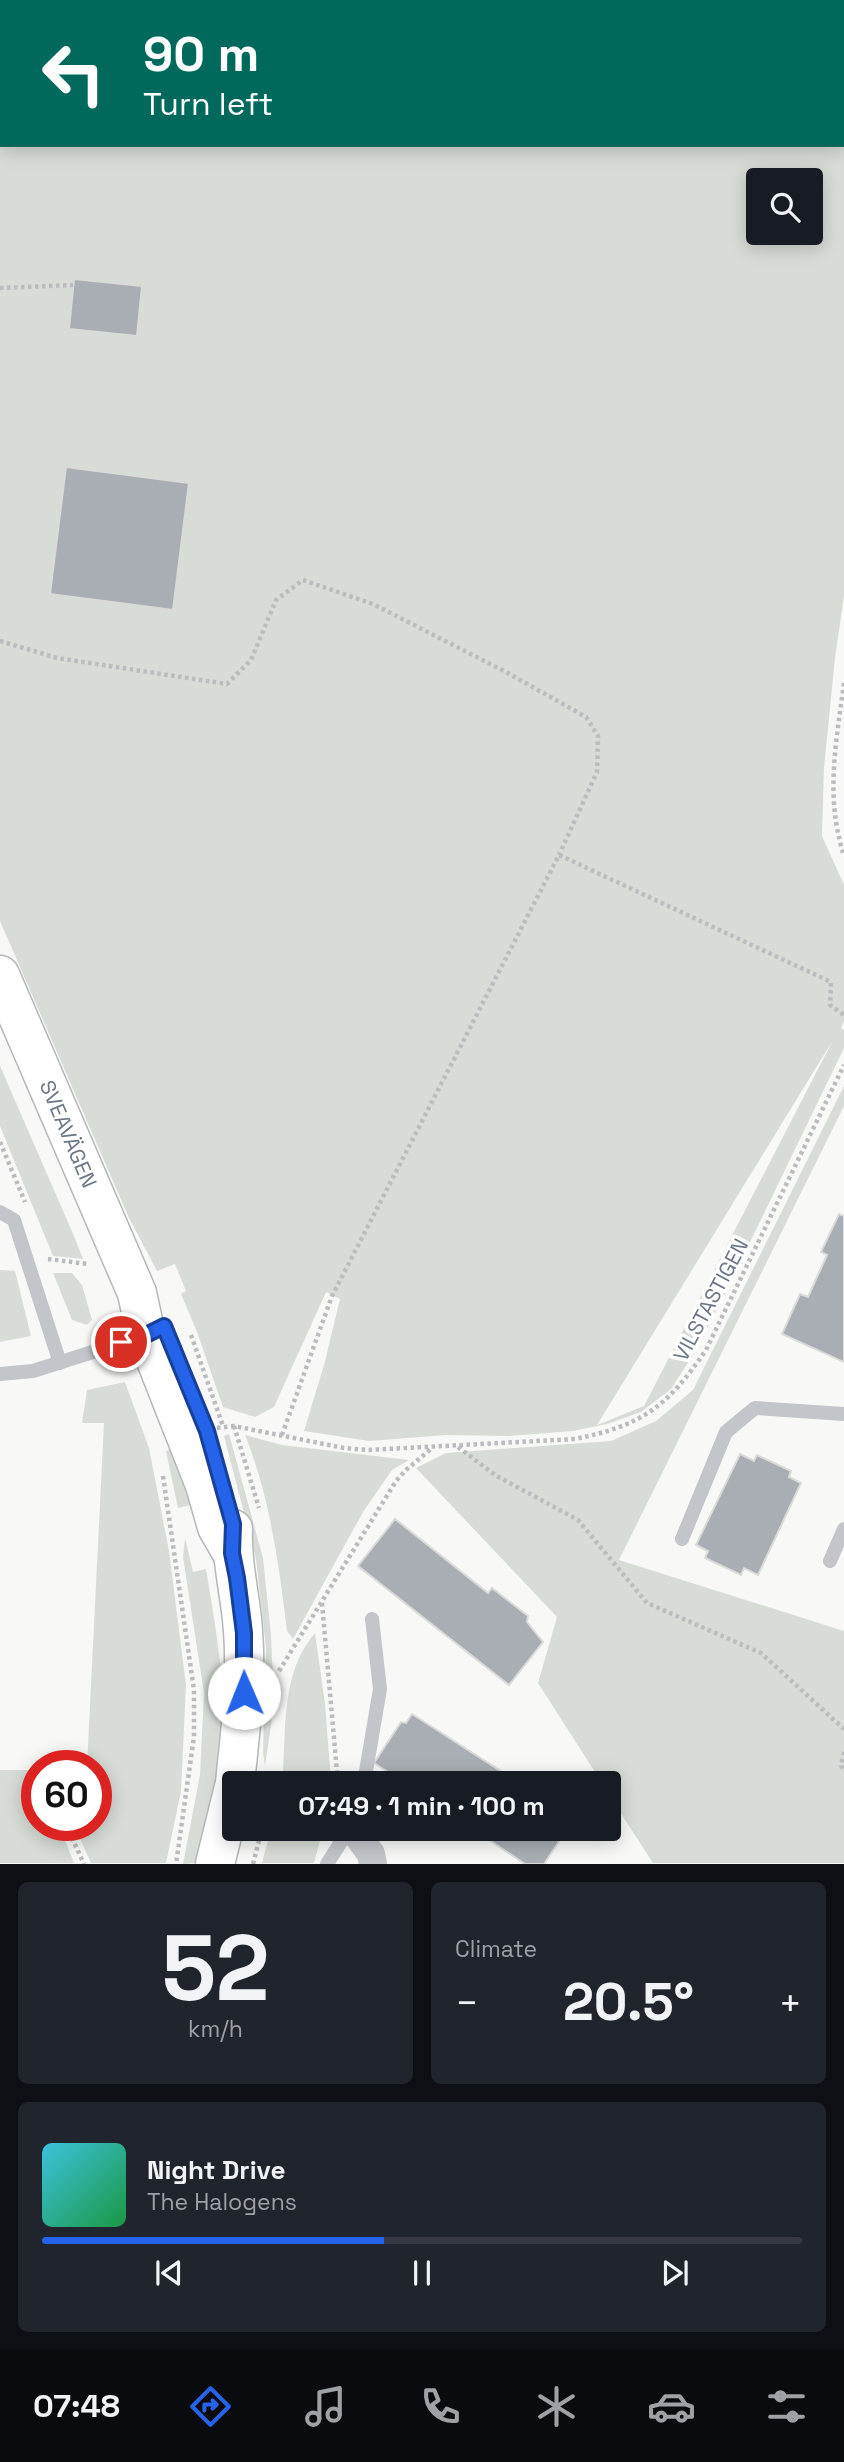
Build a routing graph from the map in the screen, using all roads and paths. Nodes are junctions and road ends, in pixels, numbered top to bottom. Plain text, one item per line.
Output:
1 (73, 285) dead end
2 (0, 288) edge
3 (0, 641) edge
4 (844, 683) edge
5 (559, 855) junction
6 (844, 856) edge
7 (0, 975) edge
8 (844, 1015) edge
9 (844, 1065) edge
10 (0, 1212) edge
11 (167, 1332) junction
12 (60, 1363) junction
13 (0, 1374) edge
14 (844, 1414) edge
15 (223, 1426) dead end
16 (234, 1426) dead end
17 (282, 1436) junction
18 (457, 1446) junction
19 (433, 1447) junction
20 (161, 1468) dead end
21 (844, 1529) edge
22 (682, 1539) dead end
23 (830, 1561) dead end
24 (322, 1603) junction
25 (372, 1619) dead end
26 (279, 1671) dead end
27 (844, 1729) edge
28 (844, 1752) edge
29 (844, 1769) edge
30 (236, 1771) edge
31 (337, 1771) edge
32 (366, 1771) edge
33 (222, 1837) edge
34 (73, 1841) edge
35 (259, 1841) edge
36 (343, 1841) edge
37 (361, 1841) edge
38 (84, 1864) edge
39 (176, 1864) edge
40 (215, 1864) edge
41 (253, 1864) edge
42 (327, 1864) edge
43 (373, 1864) edge

1 - 2 path
3 - 5 path
4 - 6 path
5 - 8 path
5 - 17 path
7 - 11 main road, SVEAVÄGEN
9 - 18 path, VILSTASTIGEN
10 - 12 lane
11 - 12 lane
11 - 15 path
11 - 30 main road, SVEAVÄGEN
12 - 13 lane
14 - 22 lane
16 - 17 path, VILSTASTIGEN
17 - 19 path, VILSTASTIGEN
18 - 19 path, VILSTASTIGEN
18 - 27 path
19 - 24 path
20 - 39 path
21 - 23 lane
24 - 26 path
24 - 31 path
25 - 32 lane
28 - 29 path
33 - 40 main road, SVEAVÄGEN
34 - 38 path
35 - 41 path
36 - 42 lane
37 - 43 street

